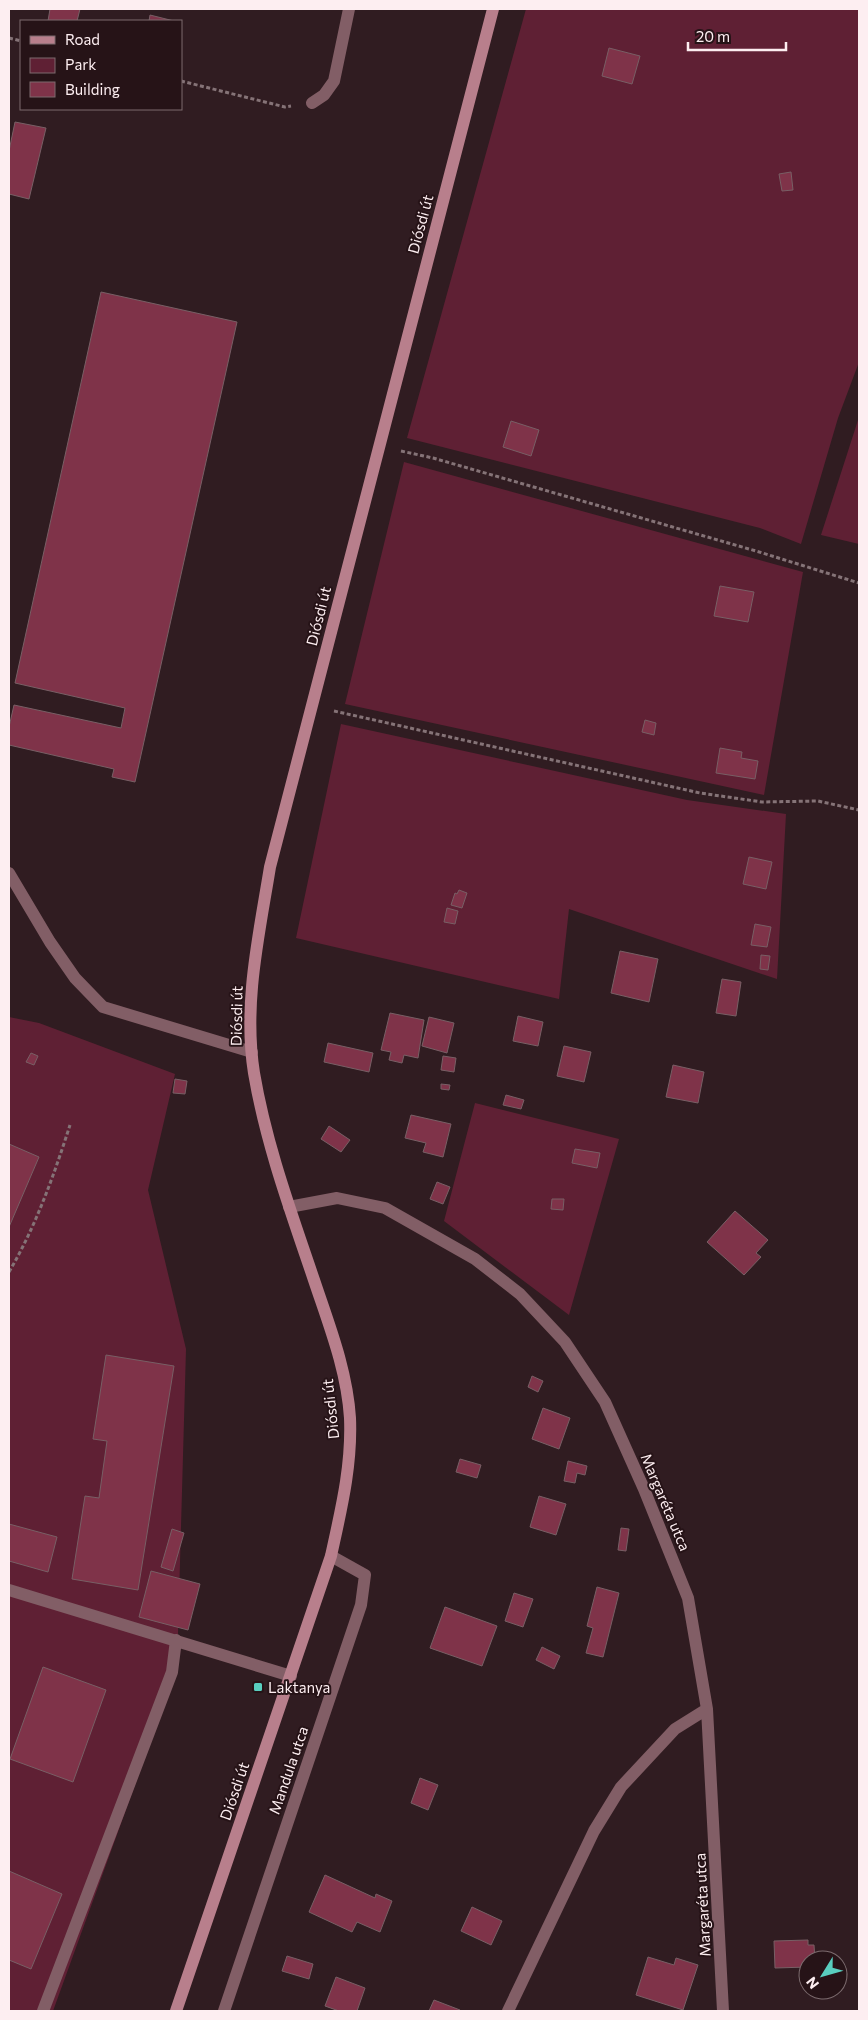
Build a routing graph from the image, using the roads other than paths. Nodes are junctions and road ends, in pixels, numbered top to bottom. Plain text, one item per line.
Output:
1 (349, 9) edge
2 (494, 9) edge
3 (312, 103) road end
4 (9, 873) edge
5 (252, 1052) junction
6 (289, 1207) junction
7 (331, 1556) junction
8 (9, 1590) edge
9 (176, 1640) junction
10 (291, 1676) junction
11 (707, 1709) junction
12 (43, 2011) edge
13 (176, 2011) edge
14 (224, 2011) edge
15 (508, 2011) edge
16 (724, 2011) edge

1 - 3 street
2 - 5 main road, Diósdi út
4 - 5 street
5 - 6 main road, Diósdi út
6 - 7 main road, Diósdi út
6 - 11 street, Margaréta utca
7 - 10 main road, Diósdi út
7 - 14 street, Mandula utca
8 - 9 street
9 - 10 street
9 - 12 street
10 - 13 main road, Diósdi út
11 - 15 street
11 - 16 street, Margaréta utca

